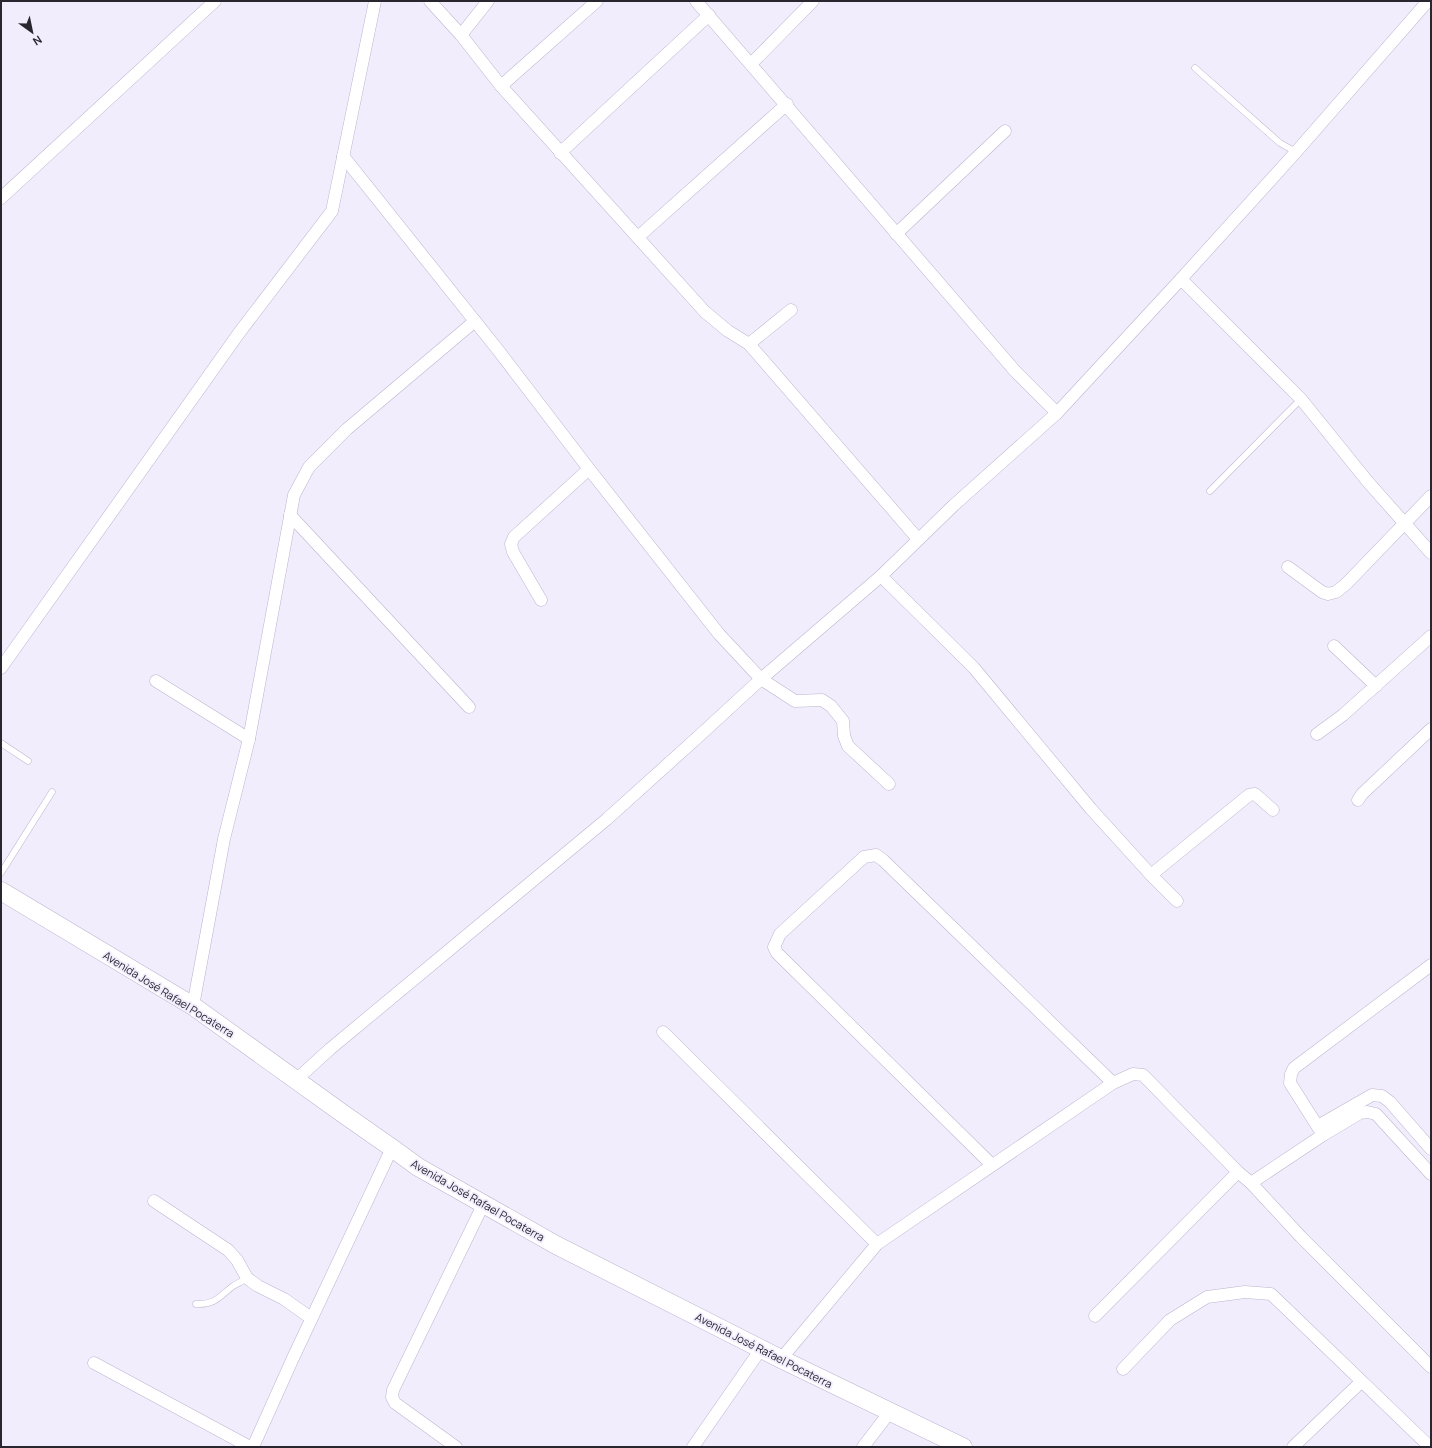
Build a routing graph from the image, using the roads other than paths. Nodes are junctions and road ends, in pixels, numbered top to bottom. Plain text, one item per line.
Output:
1 (215, 1) edge
2 (375, 1) edge
3 (430, 1) edge
4 (488, 1) edge
5 (597, 1) edge
6 (696, 1) edge
7 (813, 1) edge
8 (1428, 1) edge
9 (709, 14) junction
10 (461, 35) junction
11 (751, 64) junction
12 (1195, 68) dead end
13 (501, 86) junction
14 (787, 104) junction
15 (1005, 130) dead end
16 (1296, 152) junction
17 (560, 153) junction
18 (343, 156) junction
19 (1, 198) edge
20 (896, 234) junction
21 (638, 237) junction
22 (1181, 279) junction
23 (791, 310) dead end
24 (475, 321) junction
25 (749, 344) junction
26 (1301, 398) junction
27 (1057, 413) junction
28 (589, 469) junction
29 (1210, 491) dead end
30 (1431, 496) edge
31 (290, 516) junction
32 (1404, 524) junction
33 (918, 539) junction
34 (1431, 553) edge
35 (1288, 567) dead end
36 (881, 576) junction
37 (542, 600) dead end
38 (1431, 636) edge
39 (1334, 646) dead end
40 (1, 668) edge
41 (761, 679) junction
42 (156, 681) dead end
43 (1376, 686) junction
44 (469, 707) dead end
45 (1431, 729) edge
46 (1317, 734) dead end
47 (249, 739) junction
48 (1, 743) edge
49 (28, 762) dead end
50 (889, 784) dead end
51 (52, 792) dead end
52 (1358, 800) dead end
53 (1273, 810) dead end
54 (1, 874) edge
55 (1151, 875) junction
56 (1, 891) edge
57 (1177, 901) dead end
58 (1431, 965) edge
59 (193, 1006) junction
60 (663, 1032) dead end
61 (296, 1080) junction
62 (1113, 1083) junction
63 (1321, 1130) junction
64 (392, 1148) junction
65 (1431, 1149) edge
66 (992, 1165) junction
67 (1238, 1172) junction
68 (1431, 1174) edge
69 (1251, 1183) junction
70 (154, 1200) dead end
71 (483, 1205) junction
72 (877, 1244) junction
73 (247, 1278) junction
74 (196, 1304) dead end
75 (1095, 1316) dead end
76 (311, 1318) junction
77 (761, 1349) junction
78 (781, 1359) junction
79 (94, 1363) dead end
80 (1431, 1367) edge
81 (1123, 1369) dead end
82 (1361, 1382) junction
83 (890, 1412) junction
84 (252, 1447) edge
85 (456, 1447) edge
86 (693, 1447) edge
87 (863, 1447) edge
88 (963, 1447) edge
89 (1293, 1447) edge
90 (1430, 1447) edge

1 - 19 street
2 - 18 street
3 - 10 street
4 - 10 street
5 - 13 street
6 - 9 street
7 - 11 street
8 - 16 street
9 - 11 street
9 - 17 street
10 - 13 street
11 - 14 street
12 - 16 lane
13 - 17 street
14 - 20 street
14 - 21 street
15 - 20 street
16 - 22 street
17 - 21 street
18 - 24 street
18 - 40 street
20 - 27 street
21 - 25 street
22 - 26 street
22 - 27 street
23 - 25 street
24 - 28 street
24 - 31 street
25 - 33 street
26 - 29 lane
26 - 32 street
27 - 33 street
28 - 37 street
28 - 41 street
30 - 32 street
31 - 44 street
31 - 47 street
32 - 34 street
32 - 35 street
33 - 36 street
36 - 41 street
36 - 55 street
38 - 43 street
39 - 43 street
41 - 50 street
41 - 61 street
42 - 47 street
43 - 46 street
45 - 52 street
47 - 59 street
48 - 49 lane
51 - 54 lane
53 - 55 street
55 - 57 street
56 - 59 street, Avenida José Rafael Pocaterra
58 - 63 street
59 - 61 street, Avenida José Rafael Pocaterra
60 - 72 street
61 - 64 street, Avenida José Rafael Pocaterra
62 - 66 street
62 - 66 street
62 - 67 street
63 - 65 street
63 - 68 street
63 - 69 street
64 - 71 street, Avenida José Rafael Pocaterra
64 - 76 street
66 - 72 street
67 - 69 street
67 - 75 street
69 - 80 street
70 - 73 street
71 - 77 street, Avenida José Rafael Pocaterra
71 - 85 street
72 - 78 street
73 - 74 lane
73 - 76 street
76 - 84 street
77 - 78 street, Avenida José Rafael Pocaterra
77 - 86 street
78 - 83 street, Avenida José Rafael Pocaterra
79 - 84 street
81 - 82 street
82 - 89 street
82 - 90 street
83 - 87 street
83 - 88 street, Avenida José Rafael Pocaterra

